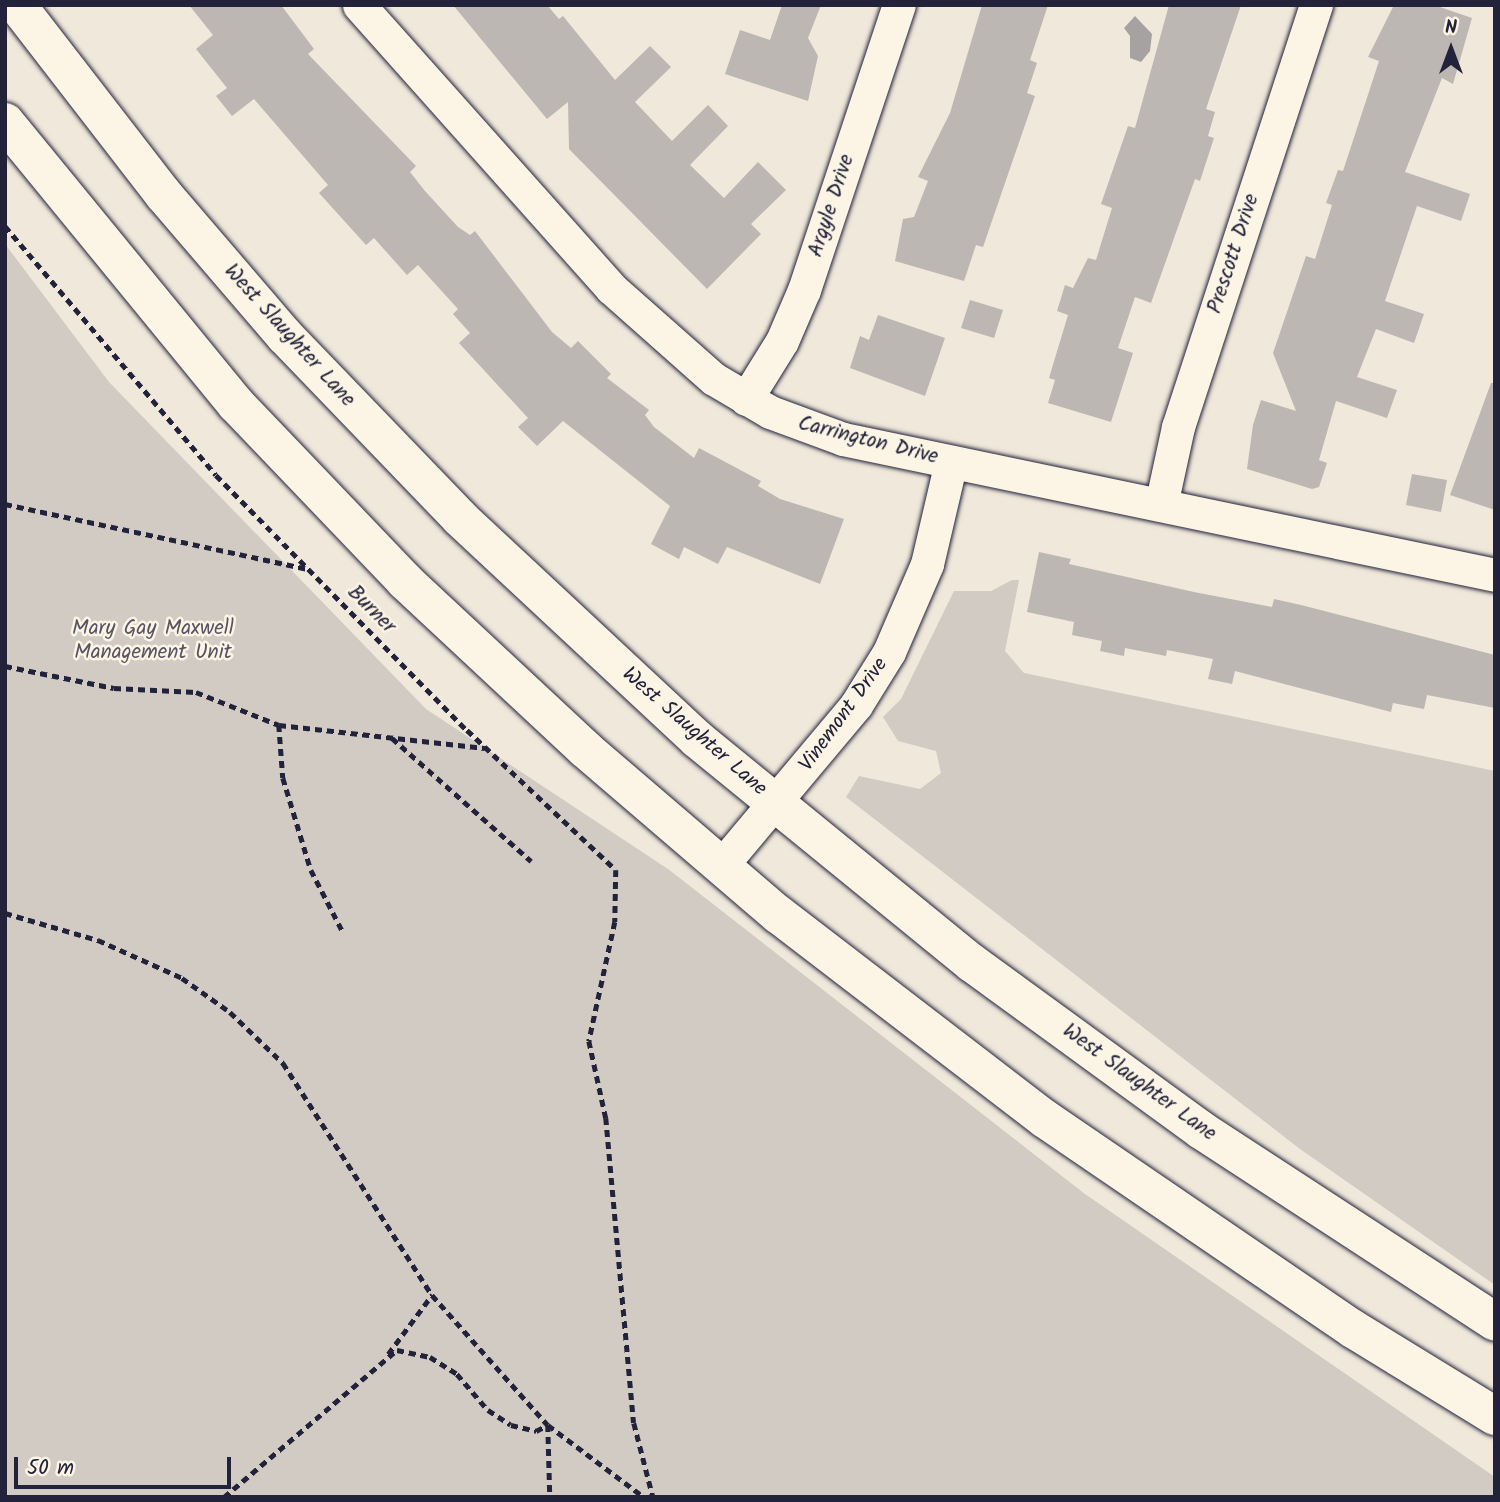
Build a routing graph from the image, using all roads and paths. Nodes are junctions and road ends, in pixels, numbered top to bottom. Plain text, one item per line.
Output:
1 (17, 5) edge
2 (359, 5) edge
3 (899, 5) edge
4 (1316, 5) edge
5 (5, 122) edge
6 (5, 226) edge
7 (746, 399) junction
8 (951, 462) junction
9 (5, 504) edge
10 (1161, 505) junction
11 (310, 569) junction
12 (1495, 575) edge
13 (5, 666) edge
14 (279, 725) junction
15 (392, 738) junction
16 (486, 748) junction
17 (777, 804) junction
18 (531, 861) dead end
19 (721, 866) junction
20 (5, 913) edge
21 (343, 932) dead end
22 (432, 1295) junction
23 (1495, 1322) edge
24 (387, 1354) junction
25 (1495, 1416) edge
26 (548, 1425) junction
27 (223, 1497) edge
28 (550, 1497) edge
29 (644, 1497) edge
30 (653, 1497) edge

1 - 17 main road, West Slaughter Lane
2 - 7 street, Carrington Drive
3 - 7 street, Argyle Drive
4 - 10 street, Prescott Drive
5 - 19 main road
6 - 11 path, Burner
7 - 8 street, Carrington Drive
8 - 10 street, Carrington Drive
8 - 17 street, Vinemont Drive
9 - 11 path
10 - 12 street, Carrington Drive
11 - 16 path, Burner
13 - 14 path
14 - 15 path
14 - 21 path
15 - 16 path
15 - 18 path
16 - 30 path, Burner
17 - 19 street, Vinemont Drive
17 - 23 main road, West Slaughter Lane
19 - 25 main road
20 - 22 path
22 - 24 path
22 - 26 path
24 - 26 path
24 - 27 path
26 - 28 path
26 - 29 path

